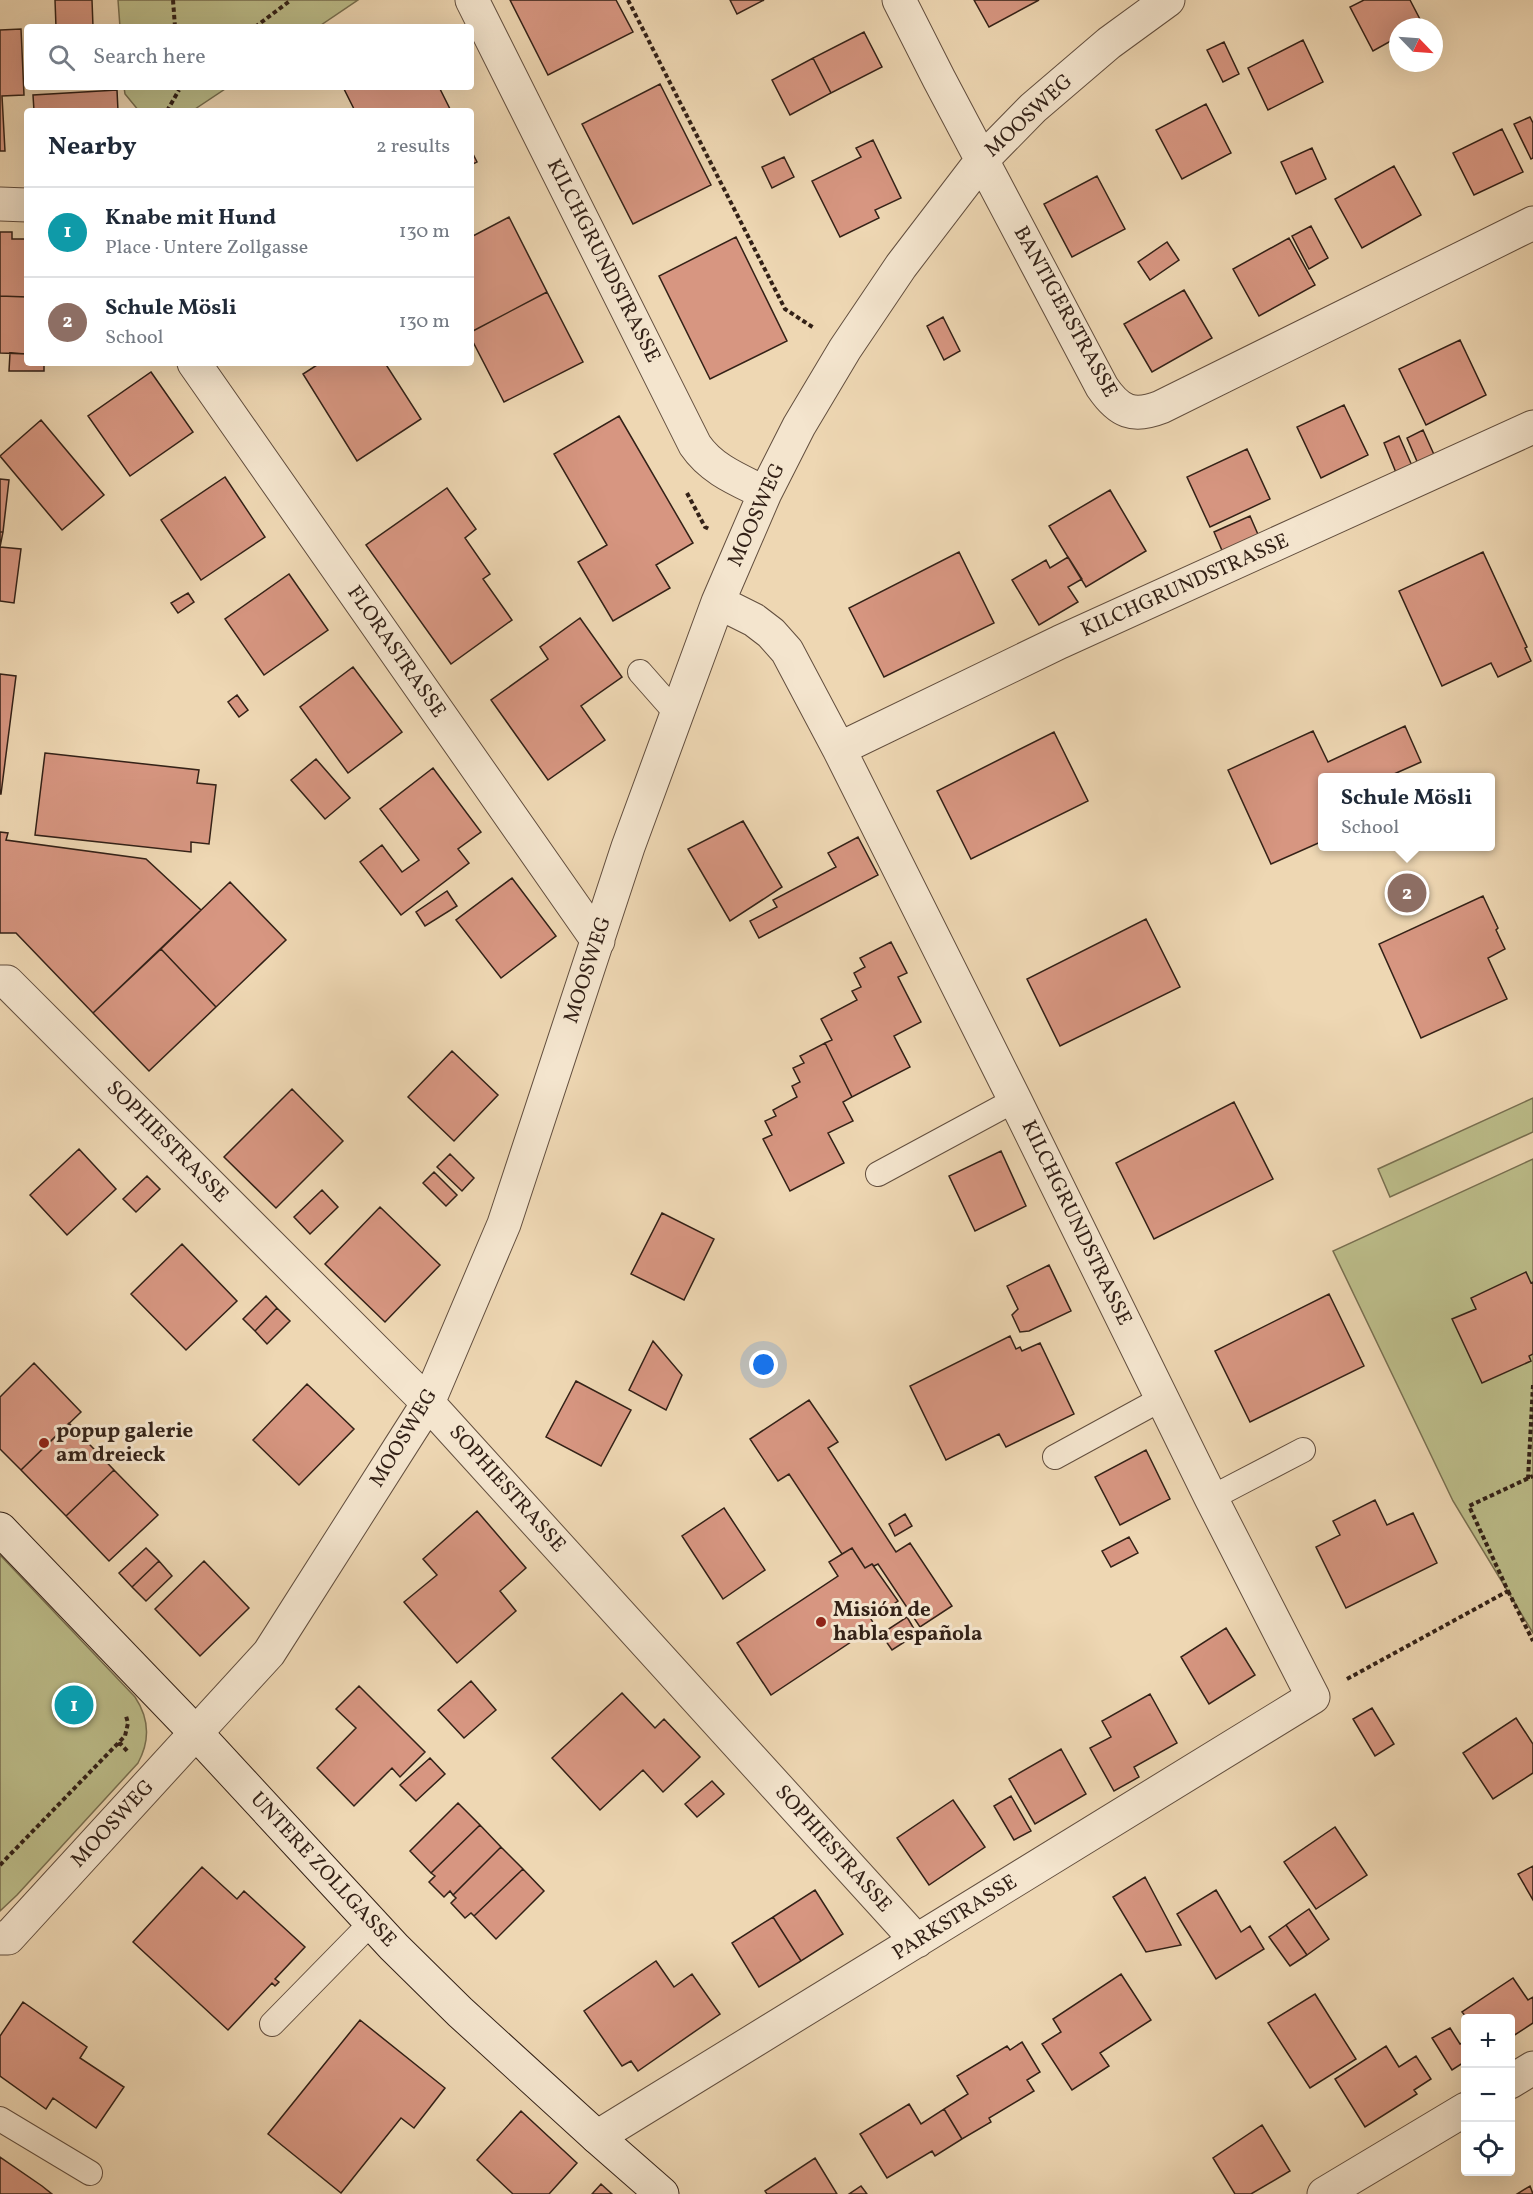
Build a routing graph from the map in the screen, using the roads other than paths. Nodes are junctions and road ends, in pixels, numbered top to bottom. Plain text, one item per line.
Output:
1 (472, 0) edge
2 (899, 0) edge
3 (1168, 0) edge
4 (982, 160) junction
5 (0, 204) edge
6 (24, 205) edge
7 (1533, 223) edge
8 (196, 366) edge
9 (1533, 427) edge
10 (765, 493) junction
11 (718, 602) junction
12 (640, 672) dead end
13 (677, 714) junction
14 (839, 749) junction
15 (598, 941) junction
16 (0, 982) edge
17 (1016, 1100) junction
18 (878, 1174) dead end
19 (1163, 1398) junction
20 (428, 1403) junction
21 (1303, 1450) dead end
22 (1055, 1458) dead end
23 (1211, 1498) junction
24 (0, 1529) edge
25 (1313, 1697) joint
26 (196, 1734) junction
27 (371, 1923) junction
28 (4, 1938) edge
29 (917, 1941) junction
30 (273, 2024) dead end
31 (1533, 2068) edge
32 (1515, 2079) edge
33 (1461, 2112) edge
34 (0, 2119) edge
35 (597, 2137) junction
36 (90, 2173) dead end
37 (662, 2194) edge
38 (1324, 2194) edge

1 - 10 street, KILCHGRUNDSTRASSE
2 - 4 street, BANTIGERSTRASSE
3 - 4 street, MOOSWEG
4 - 7 street, BANTIGERSTRASSE
4 - 10 street, MOOSWEG
5 - 6 street
8 - 15 street, FLORASTRASSE
9 - 14 street, KILCHGRUNDSTRASSE
10 - 11 street, MOOSWEG
11 - 13 street, MOOSWEG
11 - 14 street, KILCHGRUNDSTRASSE
12 - 13 lane
13 - 15 street, MOOSWEG
14 - 17 street, KILCHGRUNDSTRASSE
15 - 20 street, MOOSWEG
16 - 20 street, SOPHIESTRASSE
17 - 18 lane
17 - 19 street, KILCHGRUNDSTRASSE
19 - 22 lane
19 - 23 street, KILCHGRUNDSTRASSE
20 - 26 street, MOOSWEG
20 - 29 street, SOPHIESTRASSE
21 - 23 lane
23 - 25 street, KILCHGRUNDSTRASSE
24 - 26 street, UNTERE ZOLLGASSE
25 - 29 street, PARKSTRASSE
26 - 27 street, UNTERE ZOLLGASSE
26 - 28 street, MOOSWEG
27 - 30 lane
27 - 35 street, UNTERE ZOLLGASSE
29 - 35 street, PARKSTRASSE
31 - 32 street
33 - 38 street
34 - 36 lane
35 - 37 street, UNTERE ZOLLGASSE

